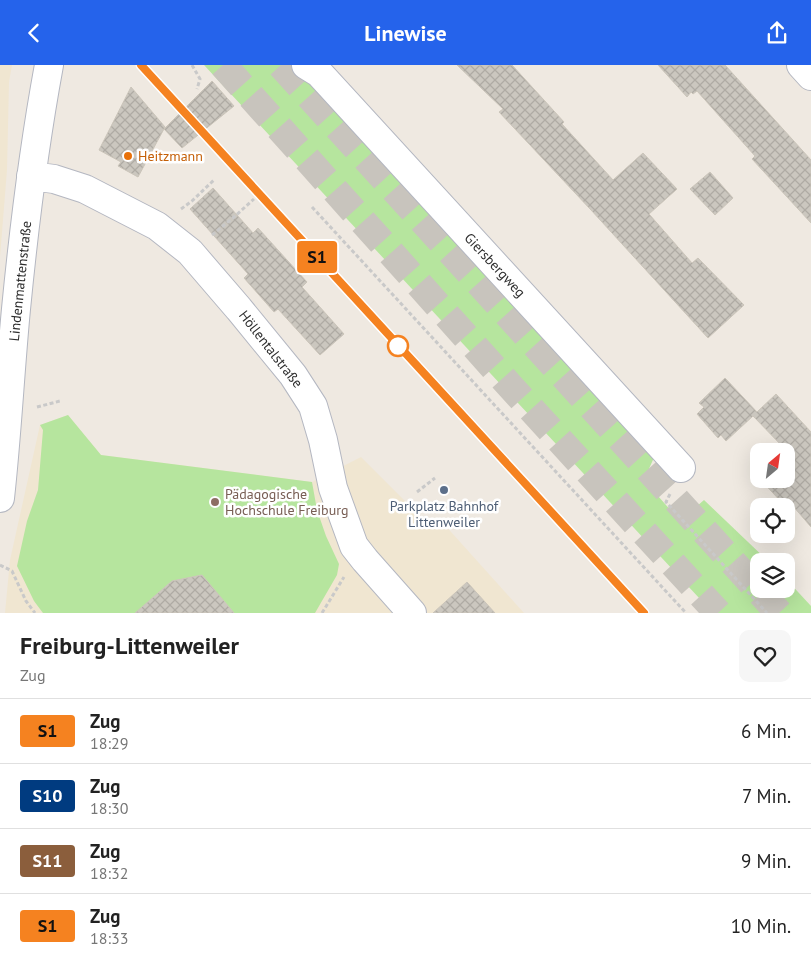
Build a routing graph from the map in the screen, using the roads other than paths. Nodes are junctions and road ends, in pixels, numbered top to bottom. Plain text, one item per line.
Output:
1 (49, 65) edge
2 (306, 65) edge
3 (800, 65) edge
4 (811, 76) edge
5 (31, 176) junction
6 (681, 468) road end
7 (0, 498) edge
8 (412, 613) edge

1 - 5 street, Lindenmattenstraße
2 - 6 street, Giersbergweg
3 - 4 street
5 - 7 street, Lindenmattenstraße
5 - 8 street, Höllentalstraße

